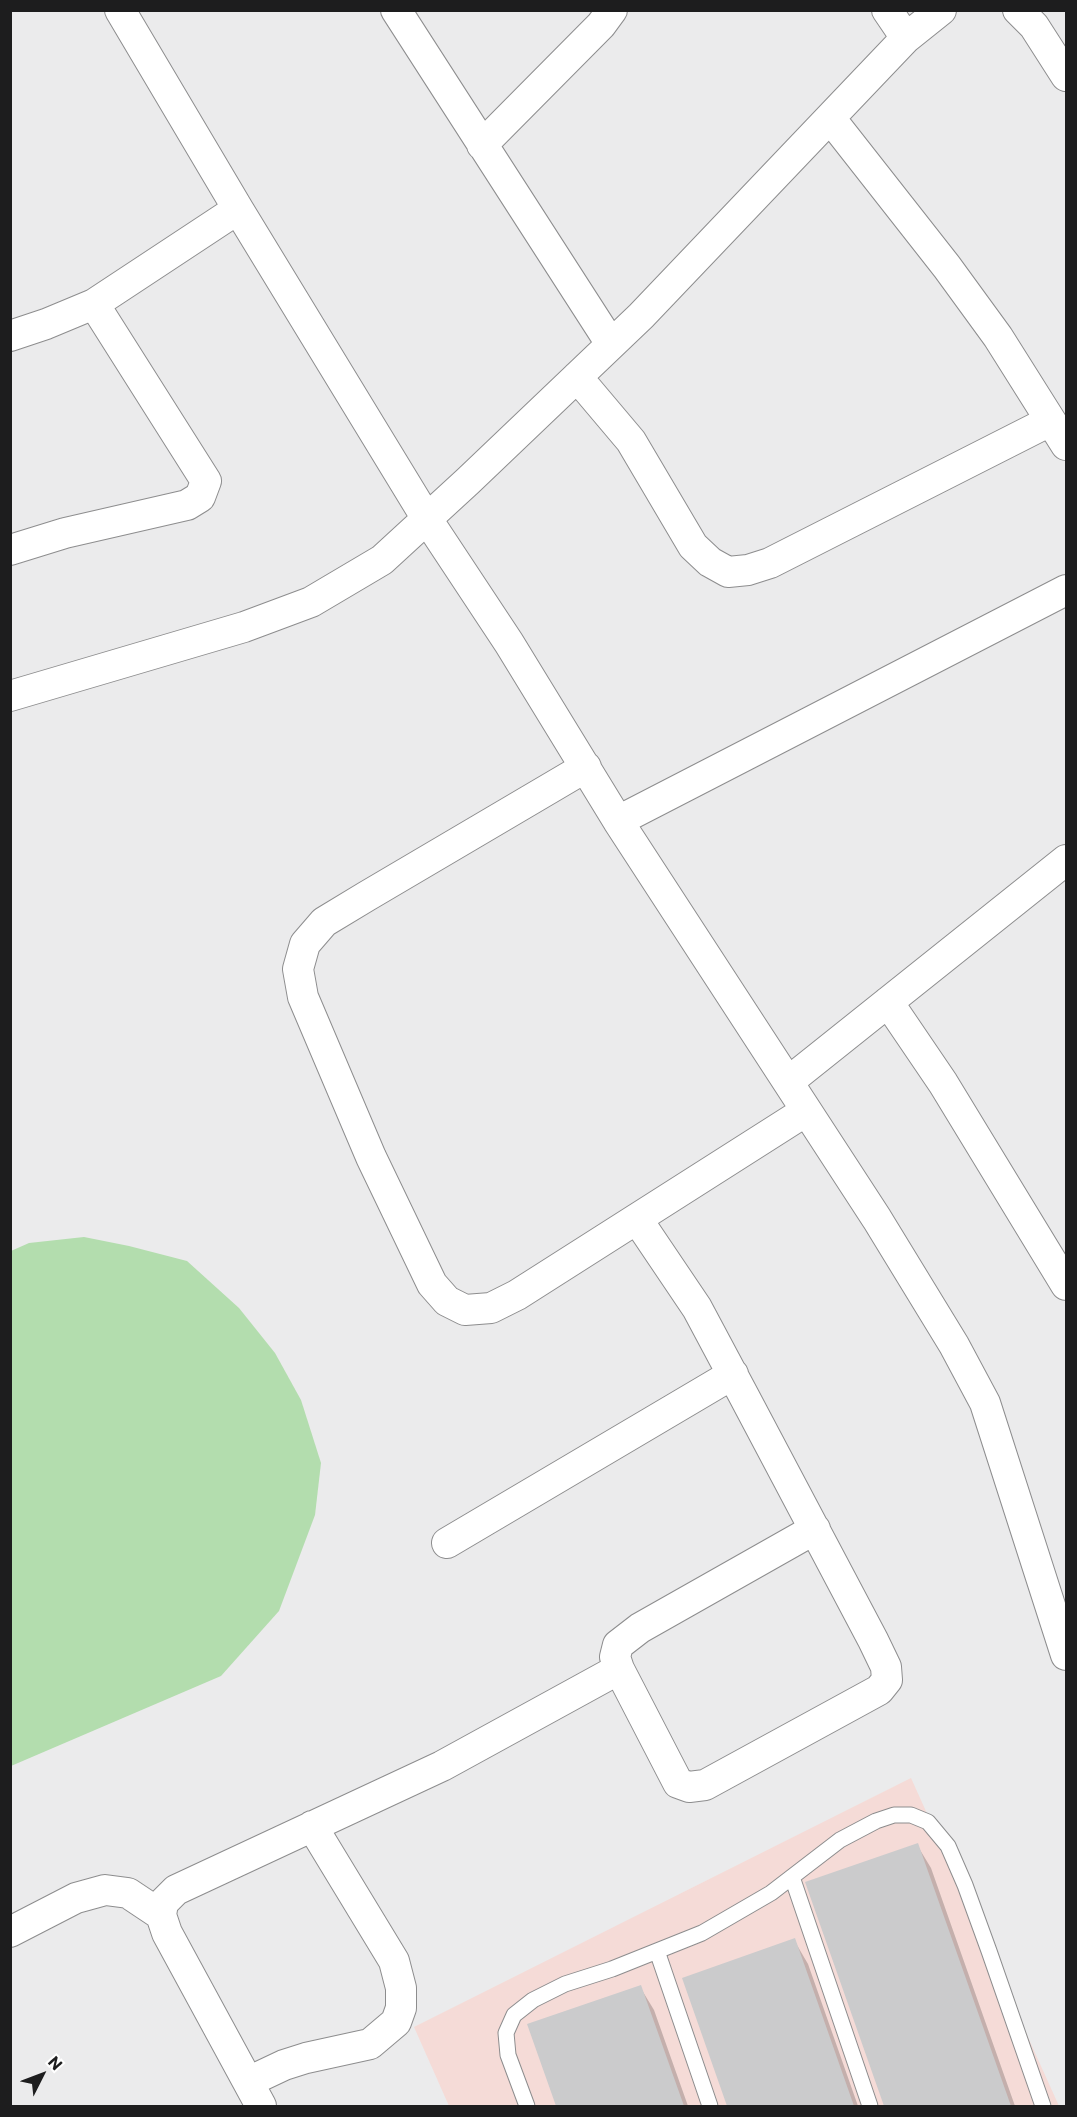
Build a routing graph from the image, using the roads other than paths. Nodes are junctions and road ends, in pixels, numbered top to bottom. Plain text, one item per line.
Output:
1 (120, 10) edge
2 (396, 10) edge
3 (612, 10) edge
4 (887, 10) edge
5 (941, 10) edge
6 (1018, 10) edge
7 (906, 38) junction
8 (1066, 76) edge
9 (830, 118) junction
10 (482, 145) junction
11 (238, 209) junction
12 (93, 304) junction
13 (10, 336) edge
14 (611, 344) junction
15 (577, 377) junction
16 (1058, 433) edge
17 (427, 519) junction
18 (10, 550) edge
19 (1066, 590) edge
20 (10, 696) edge
21 (586, 767) junction
22 (618, 820) junction
23 (1066, 860) edge
24 (888, 1002) junction
25 (788, 1082) junction
26 (806, 1111) junction
27 (637, 1219) junction
28 (1066, 1285) edge
29 (733, 1374) junction
30 (815, 1529) junction
31 (447, 1543) dead end
32 (1066, 1655) edge
33 (618, 1668) junction
34 (312, 1826) junction
35 (792, 1877) junction
36 (161, 1915) junction
37 (10, 1932) edge
38 (657, 1951) junction
39 (254, 2094) edge
40 (527, 2106) edge
41 (710, 2106) edge
42 (870, 2106) edge
43 (1043, 2106) edge

1 - 11 street
2 - 10 street
3 - 10 street
4 - 7 street
5 - 7 street
6 - 8 street
7 - 9 street
9 - 14 street
9 - 16 street
10 - 14 street
11 - 12 street
11 - 17 street
12 - 13 street
12 - 18 street
14 - 15 street
15 - 16 street
15 - 17 street
17 - 20 street
17 - 21 street
19 - 22 street
21 - 22 street
21 - 27 street
22 - 25 street
23 - 24 street
24 - 25 street
24 - 28 street
25 - 26 street
26 - 27 street
26 - 32 street
27 - 29 street
29 - 30 street
29 - 31 street
30 - 33 street
30 - 33 street
33 - 34 street
34 - 36 street
34 - 39 street
35 - 38 lane
35 - 42 lane
35 - 43 lane
36 - 37 street
36 - 39 street
38 - 40 lane
38 - 41 lane

